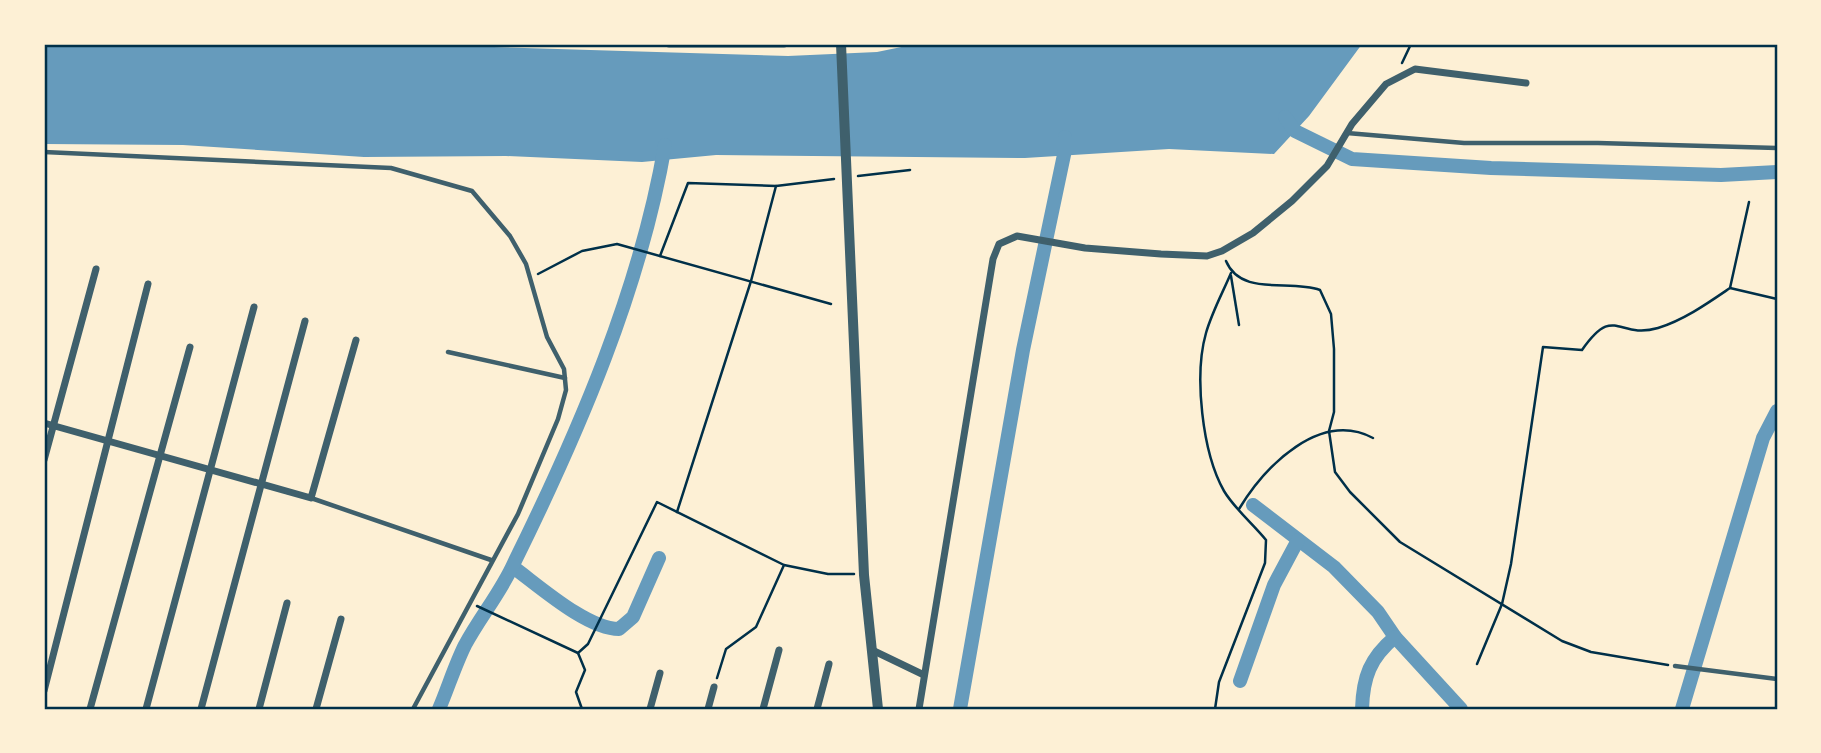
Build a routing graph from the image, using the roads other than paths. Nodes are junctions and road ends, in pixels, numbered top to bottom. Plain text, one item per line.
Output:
1 (669, 44) edge
2 (784, 44) edge
3 (841, 44) edge
4 (1526, 83) dead end
5 (1344, 136) junction
6 (1777, 148) edge
7 (44, 152) edge
8 (96, 269) dead end
9 (148, 284) dead end
10 (254, 307) dead end
11 (305, 321) dead end
12 (356, 340) dead end
13 (190, 348) dead end
14 (448, 352) dead end
15 (565, 378) junction
16 (44, 423) edge
17 (53, 425) junction
18 (108, 441) junction
19 (160, 456) junction
20 (44, 460) edge
21 (210, 470) junction
22 (260, 484) junction
23 (311, 498) junction
24 (491, 560) junction
25 (286, 603) dead end
26 (341, 619) dead end
27 (779, 650) dead end
28 (872, 650) junction
29 (829, 664) dead end
30 (1675, 666) road end
31 (660, 673) dead end
32 (924, 675) junction
33 (1777, 679) edge
34 (714, 687) road end
35 (44, 691) edge
36 (90, 709) edge
37 (146, 709) edge
38 (201, 709) edge
39 (259, 709) edge
40 (316, 709) edge
41 (412, 709) edge
42 (650, 709) edge
43 (708, 709) edge
44 (763, 709) edge
45 (817, 709) edge
46 (878, 709) edge
47 (919, 709) edge

1 - 2 street
3 - 28 street
4 - 5 street
5 - 6 lane
5 - 32 street
7 - 15 lane
8 - 17 street
9 - 18 street
10 - 21 street
11 - 22 street
12 - 23 street
13 - 19 street
14 - 15 lane
15 - 24 lane
16 - 17 street
17 - 18 street
17 - 20 street
18 - 19 street
18 - 35 street
19 - 21 street
19 - 36 street
21 - 22 street
21 - 37 street
22 - 23 street
22 - 38 street
23 - 24 lane
24 - 41 lane
25 - 39 street
26 - 40 street
27 - 44 street
28 - 32 street
28 - 46 street
29 - 45 street
30 - 33 lane
31 - 42 street
32 - 47 street
34 - 43 street

